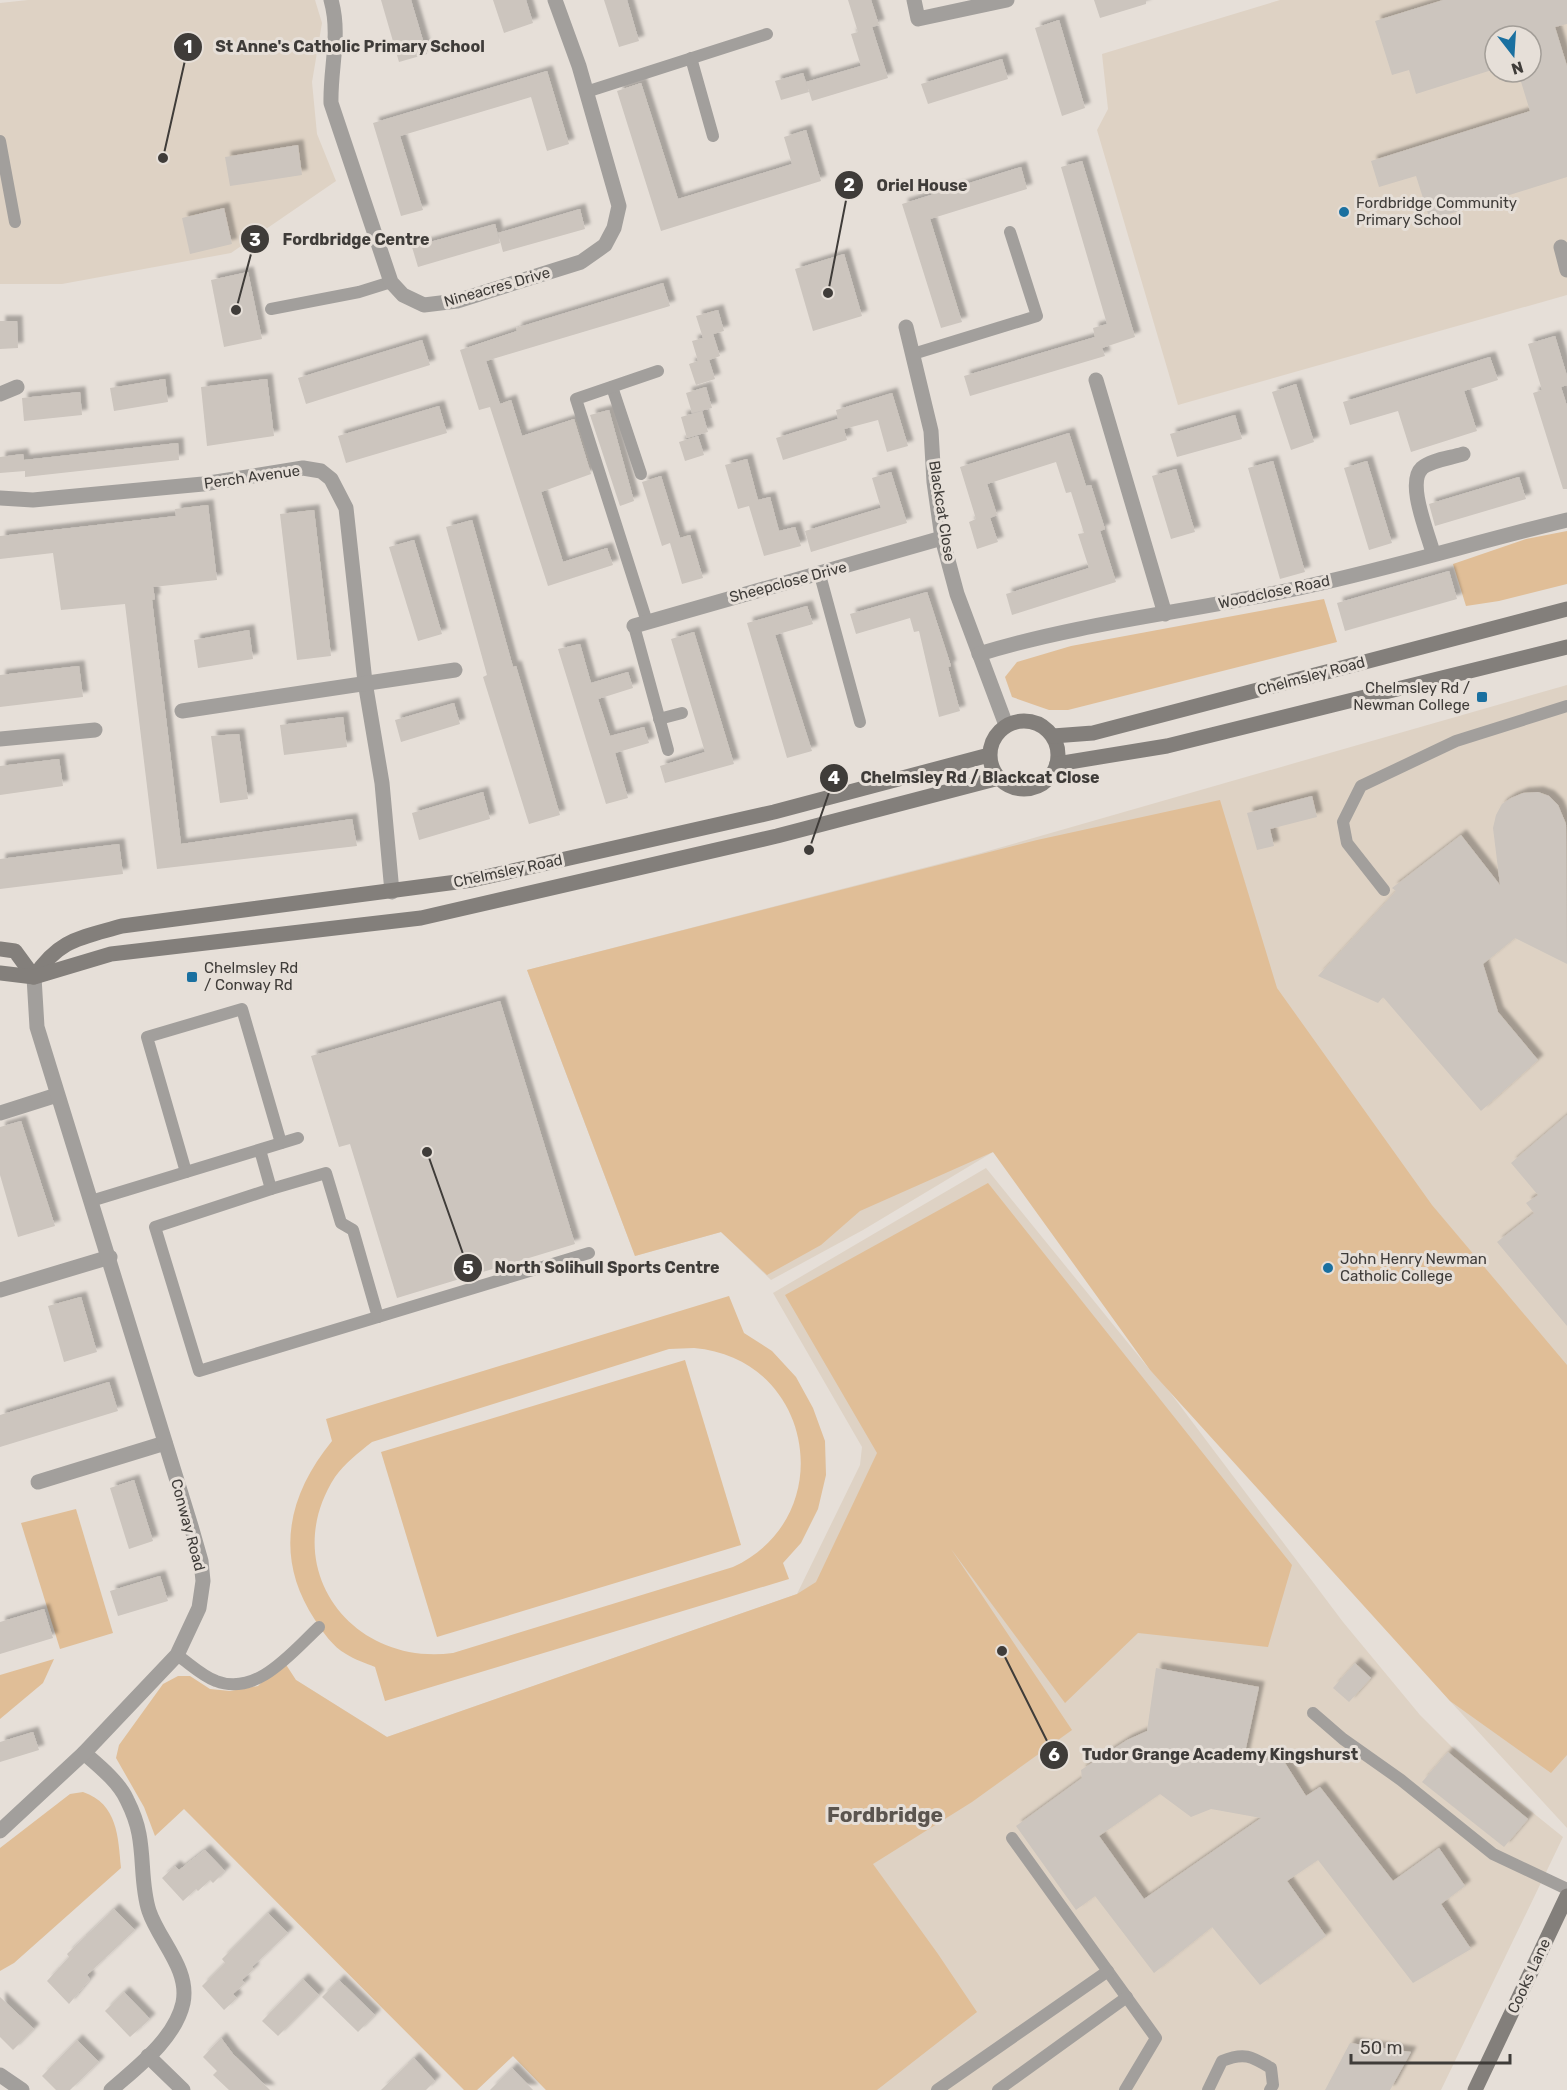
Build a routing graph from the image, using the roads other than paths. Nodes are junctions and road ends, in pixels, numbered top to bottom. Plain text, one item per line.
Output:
1 (331, 0) edge
2 (555, 0) edge
3 (914, 0) edge
4 (1007, 0) edge
5 (767, 33) dead end
6 (691, 58) junction
7 (586, 92) junction
8 (713, 136) dead end
9 (0, 141) edge
10 (15, 222) dead end
11 (1010, 232) dead end
12 (1561, 247) dead end
13 (1567, 268) edge
14 (391, 282) junction
15 (271, 309) dead end
16 (906, 327) dead end
17 (913, 354) junction
18 (658, 371) dead end
19 (1096, 380) dead end
20 (17, 387) dead end
21 (612, 387) junction
22 (0, 394) edge
23 (1462, 454) dead end
24 (641, 474) dead end
25 (0, 498) edge
26 (1567, 520) edge
27 (942, 538) junction
28 (1433, 553) junction
29 (820, 574) junction
30 (1567, 609) edge
31 (1165, 614) junction
32 (641, 624) junction
33 (1567, 647) edge
34 (979, 654) junction
35 (455, 670) dead end
36 (365, 682) junction
37 (1567, 706) edge
38 (182, 711) dead end
39 (682, 713) dead end
40 (659, 719) junction
41 (860, 722) dead end
42 (1006, 725) junction
43 (95, 730) dead end
44 (1053, 736) junction
45 (0, 739) edge
46 (668, 750) dead end
47 (990, 755) junction
48 (1057, 764) junction
49 (999, 778) junction
50 (1384, 890) dead end
51 (392, 892) junction
52 (0, 949) edge
53 (0, 973) edge
54 (34, 977) junction
55 (57, 1095) junction
56 (0, 1113) edge
57 (298, 1138) dead end
58 (281, 1143) junction
59 (260, 1150) junction
60 (186, 1172) junction
61 (271, 1189) junction
62 (91, 1201) junction
63 (589, 1253) dead end
64 (110, 1257) junction
65 (0, 1290) edge
66 (378, 1317) junction
67 (165, 1443) junction
68 (38, 1482) dead end
69 (319, 1627) dead end
70 (177, 1655) junction
71 (1313, 1713) dead end
72 (84, 1753) junction
73 (0, 1831) edge
74 (1012, 1838) dead end
75 (1567, 1889) edge
76 (1567, 1896) edge
77 (1108, 1971) junction
78 (1127, 1997) junction
79 (148, 2056) junction
80 (0, 2075) edge
81 (22, 2090) edge
82 (111, 2090) edge
83 (183, 2090) edge
84 (937, 2090) edge
85 (998, 2090) edge
86 (1125, 2090) edge
87 (1208, 2090) edge
88 (1270, 2090) edge
89 (1476, 2090) edge

1 - 14 street
2 - 7 street, Nineacres Drive
3 - 4 street
5 - 6 lane
6 - 7 lane
6 - 8 lane
7 - 14 street, Nineacres Drive
9 - 10 lane
11 - 17 lane
12 - 13 street
14 - 15 lane
16 - 17 street, Blackcat Close
17 - 27 street, Blackcat Close
18 - 21 lane
19 - 31 street
20 - 22 street
21 - 24 lane
21 - 32 lane
23 - 28 street
25 - 36 street, Perch Avenue
26 - 28 street, Woodclose Road
27 - 29 street, Sheepclose Drive
27 - 34 street, Blackcat Close
28 - 31 street, Woodclose Road
29 - 32 street, Sheepclose Drive
29 - 41 lane
30 - 44 street, Chelmsley Road
31 - 34 street, Woodclose Road
32 - 40 lane
33 - 48 street
34 - 42 street, Blackcat Close
35 - 36 street
36 - 38 street
36 - 51 street, Perch Avenue
37 - 50 lane
39 - 40 lane
40 - 46 lane
42 - 44 street
42 - 47 street
43 - 45 street
44 - 48 street
47 - 49 street
47 - 51 street, Chelmsley Road
48 - 49 street
49 - 54 street, Chelmsley Road
51 - 54 street, Chelmsley Road
52 - 54 street
53 - 54 street, Chelmsley Road
54 - 55 street, Conway Road
55 - 56 street
55 - 62 street, Conway Road
57 - 58 lane
58 - 59 lane
58 - 60 lane
59 - 60 lane
59 - 61 lane
60 - 62 lane
61 - 66 lane
61 - 66 lane
62 - 64 street, Conway Road
63 - 66 lane
64 - 65 street
64 - 67 street, Conway Road
67 - 68 street
67 - 70 street, Conway Road
69 - 70 lane
70 - 72 street, Conway Road
71 - 75 lane
72 - 73 street, Conway Road
72 - 79 street
74 - 77 lane
76 - 89 street, Cooks Lane
77 - 78 lane
77 - 84 lane
78 - 85 lane
78 - 86 lane
79 - 82 street
79 - 83 street
80 - 81 street
87 - 88 lane

